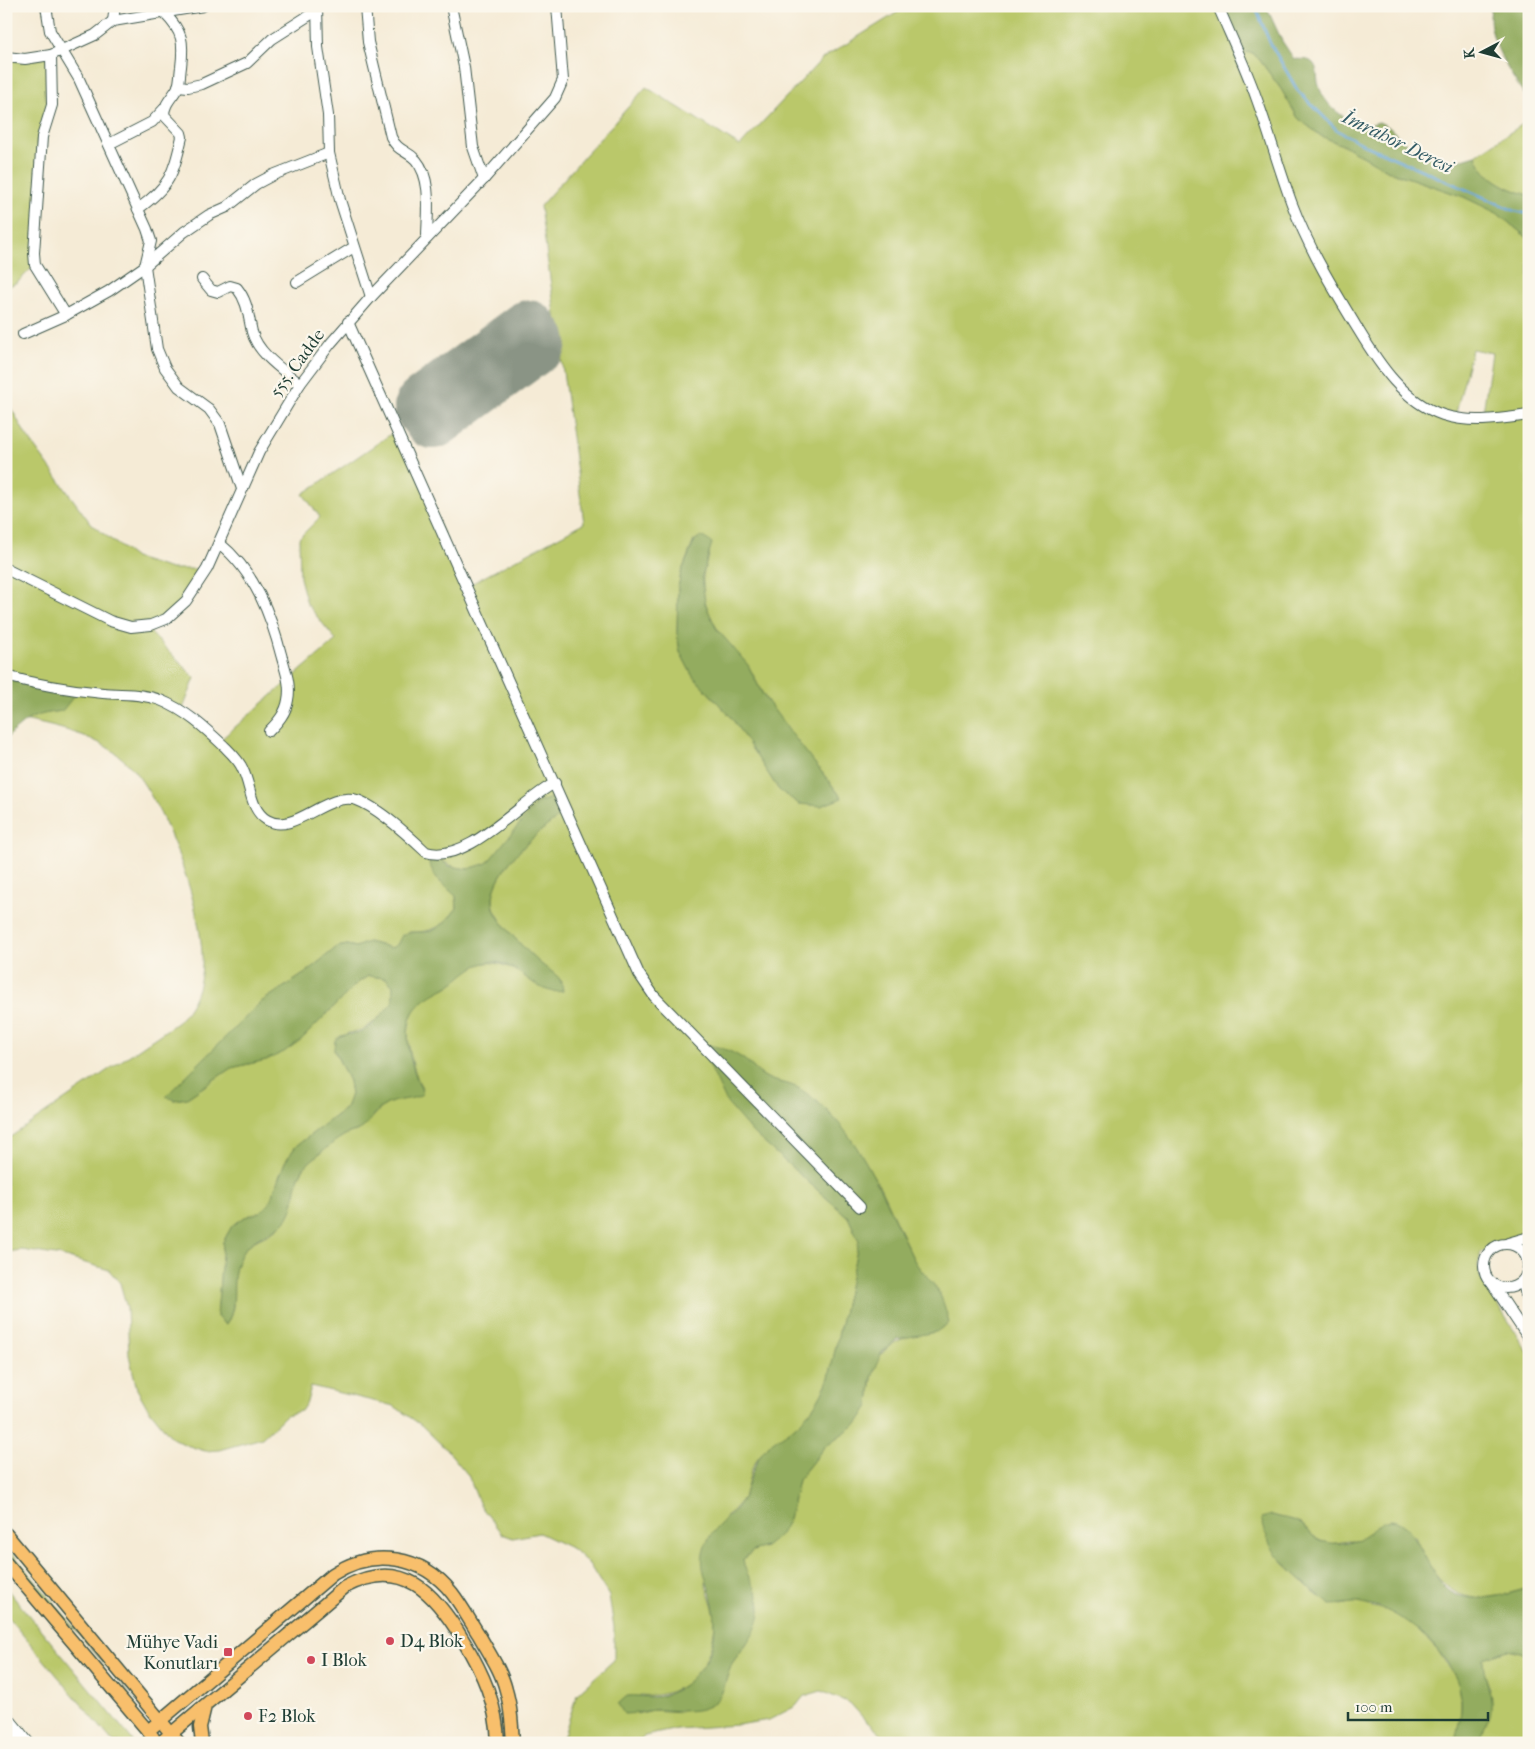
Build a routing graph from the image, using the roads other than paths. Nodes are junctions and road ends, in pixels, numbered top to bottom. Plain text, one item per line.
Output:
1 (46, 6) edge
2 (115, 6) edge
3 (203, 6) edge
4 (365, 6) edge
5 (451, 6) edge
6 (557, 6) edge
7 (1218, 6) edge
8 (317, 8) edge
9 (165, 14) junction
10 (113, 21) junction
11 (55, 53) junction
12 (6, 58) edge
13 (178, 86) junction
14 (164, 108) junction
15 (109, 144) junction
16 (329, 153) junction
17 (484, 179) junction
18 (138, 210) junction
19 (427, 238) junction
20 (354, 247) junction
21 (145, 266) junction
22 (202, 279) dead end
23 (297, 282) dead end
24 (370, 297) junction
25 (66, 315) junction
26 (348, 322) junction
27 (23, 334) dead end
28 (300, 384) junction
29 (1529, 415) edge
30 (242, 489) junction
31 (219, 543) junction
32 (6, 569) edge
33 (6, 676) edge
34 (269, 732) dead end
35 (555, 783) junction
36 (860, 1207) dead end
37 (1529, 1238) edge
38 (1504, 1244) junction
39 (1528, 1269) edge
40 (1490, 1281) junction
41 (1529, 1307) edge
42 (1529, 1339) edge
43 (6, 1534) edge
44 (6, 1563) edge
45 (205, 1706) junction
46 (6, 1715) edge
47 (161, 1720) junction
48 (19, 1731) junction
49 (148, 1731) junction
50 (175, 1738) edge
51 (11, 1743) edge
52 (30, 1743) edge
53 (159, 1743) edge
54 (202, 1743) edge
55 (498, 1743) edge
56 (513, 1743) edge

1 - 11 street
2 - 10 street
3 - 9 street
4 - 19 street
5 - 17 street
6 - 17 street, 555. Cadde
7 - 29 street
8 - 13 street
8 - 16 street
9 - 10 street
9 - 13 street
10 - 11 street
11 - 12 street
11 - 15 street
11 - 25 street
13 - 14 street
14 - 15 street
14 - 18 street
15 - 18 street
16 - 20 street
16 - 21 street
17 - 19 street, 555. Cadde
18 - 21 street
19 - 24 street, 555. Cadde
20 - 23 street
20 - 24 street
21 - 25 street
21 - 30 street
22 - 28 street
24 - 26 street, 555. Cadde
25 - 27 street
26 - 28 street, 555. Cadde
26 - 35 street
28 - 30 street, 555. Cadde
30 - 31 street, 555. Cadde
31 - 32 street, 555. Cadde
31 - 34 street
33 - 35 street
35 - 36 street
37 - 38 street
38 - 39 street
38 - 40 street
39 - 40 street
39 - 41 street
40 - 42 street
43 - 47 main road
44 - 49 main road
45 - 50 main road
45 - 54 main road
45 - 55 main road
46 - 48 street
47 - 49 main road
47 - 50 main road
47 - 56 main road
48 - 51 street
48 - 52 street
49 - 53 main road
50 - 53 main road

